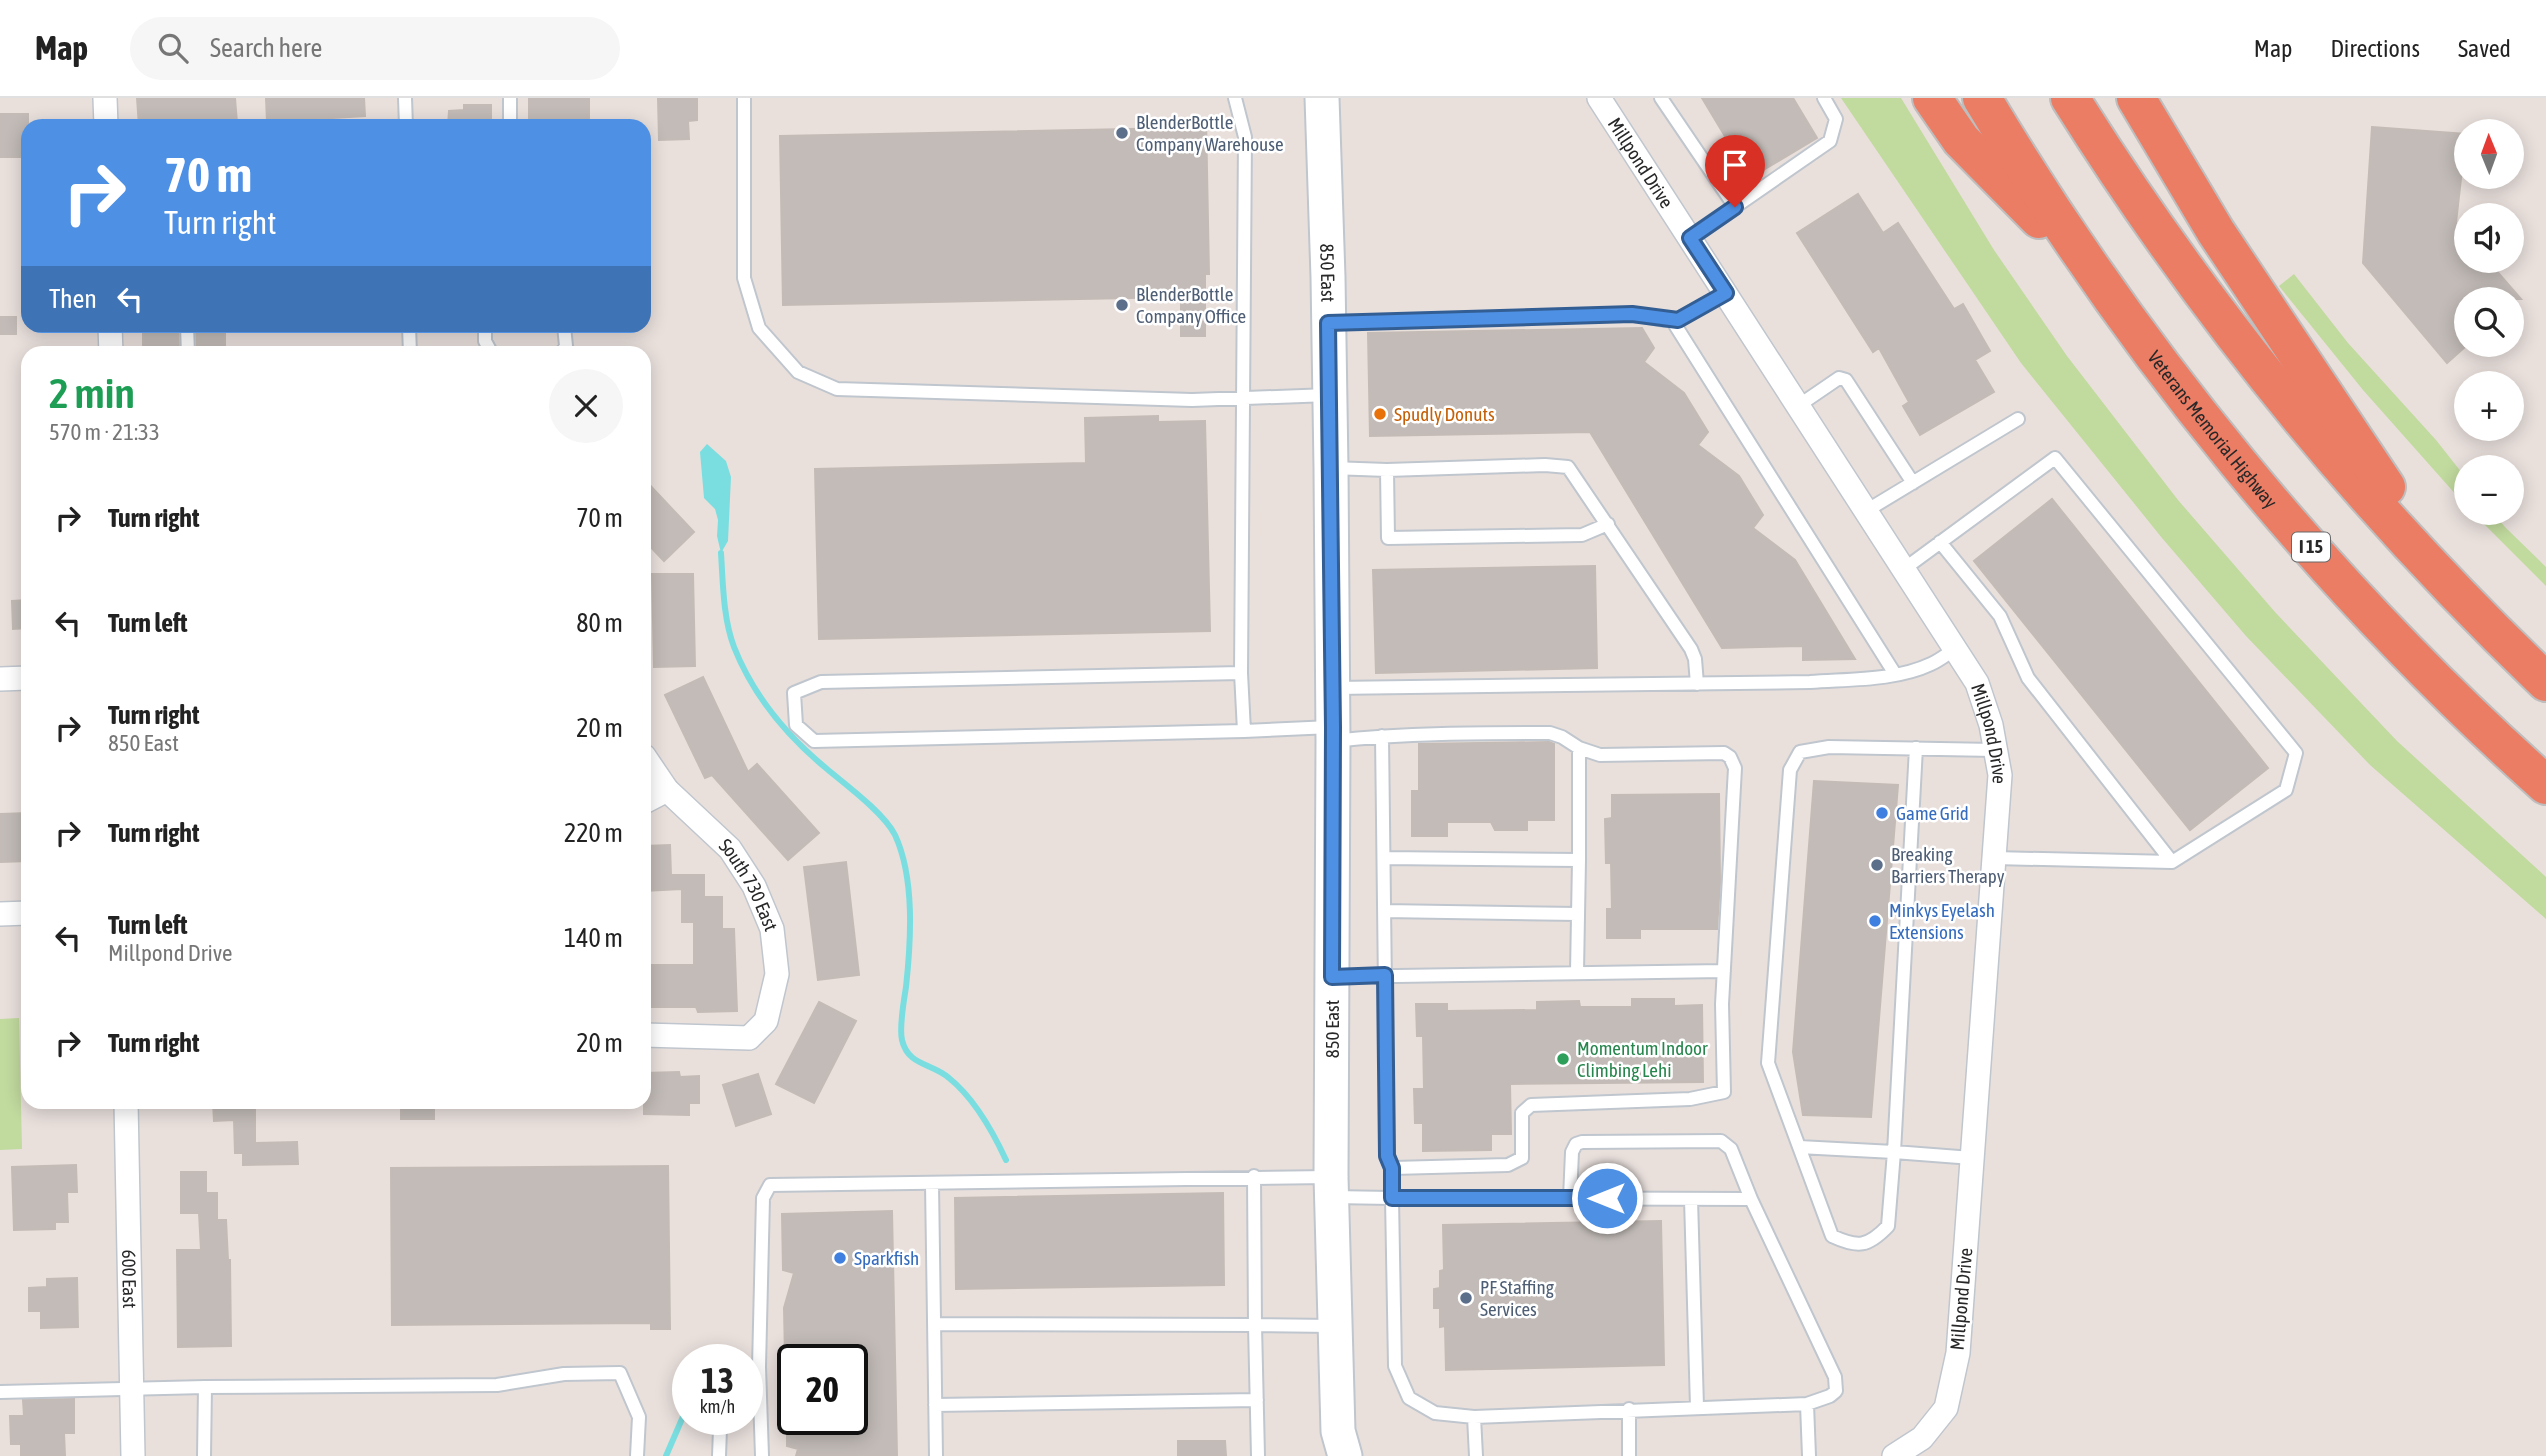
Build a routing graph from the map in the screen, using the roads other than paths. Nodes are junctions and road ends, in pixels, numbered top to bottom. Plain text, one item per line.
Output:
1 (105, 98) edge
2 (405, 98) edge
3 (510, 98) edge
4 (744, 98) edge
5 (1235, 98) edge
6 (1322, 98) edge
7 (1599, 98) edge
8 (1661, 98) edge
9 (1824, 98) edge
10 (1932, 98) edge
11 (1982, 98) edge
12 (2070, 98) edge
13 (2136, 98) edge
14 (106, 119) edge
15 (406, 119) edge
16 (510, 119) edge
17 (1735, 207) junction
18 (1690, 238) junction
19 (2104, 285) junction
20 (1726, 293) junction
21 (1672, 320) junction
22 (1328, 323) junction
23 (1329, 396) junction
24 (1242, 399) junction
25 (1798, 406) junction
26 (2018, 419) dead end
27 (1331, 468) junction
28 (1387, 470) junction
29 (1913, 483) junction
30 (1866, 511) junction
31 (1608, 524) junction
32 (1940, 542) junction
33 (1904, 569) junction
34 (2455, 591) junction
35 (1955, 649) junction
36 (1241, 673) junction
37 (1895, 674) junction
38 (21, 678) edge
39 (0, 679) edge
40 (2546, 682) edge
41 (1697, 684) junction
42 (1332, 688) junction
43 (1244, 731) junction
44 (1333, 734) junction
45 (1382, 736) junction
46 (1579, 748) junction
47 (1916, 748) junction
48 (1995, 750) junction
49 (651, 766) edge
50 (2546, 785) edge
51 (667, 789) junction
52 (651, 798) edge
53 (1384, 858) junction
54 (1994, 859) junction
55 (1579, 860) junction
56 (2172, 862) junction
57 (1384, 911) junction
58 (21, 913) edge
59 (0, 914) edge
60 (1578, 915) junction
61 (1724, 971) junction
62 (1577, 972) junction
63 (1385, 975) junction
64 (1332, 977) junction
65 (651, 1035) edge
66 (126, 1109) edge
67 (1799, 1147) junction
68 (1894, 1152) junction
69 (1972, 1158) junction
70 (1392, 1168) junction
71 (1254, 1176) junction
72 (932, 1184) junction
73 (1331, 1187) junction
74 (1392, 1198) junction
75 (1570, 1198) junction
76 (1691, 1199) junction
77 (1751, 1199) junction
78 (934, 1324) junction
79 (1255, 1325) junction
80 (1335, 1326) junction
81 (757, 1344) edge
82 (205, 1387) junction
83 (132, 1389) junction
84 (0, 1392) edge
85 (1257, 1400) junction
86 (1808, 1404) junction
87 (935, 1405) junction
88 (1696, 1407) junction
89 (1629, 1409) junction
90 (1474, 1417) junction
91 (720, 1435) edge
92 (758, 1435) edge
93 (133, 1456) edge
94 (204, 1456) edge
95 (637, 1456) edge
96 (719, 1456) edge
97 (762, 1456) edge
98 (936, 1456) edge
99 (1258, 1456) edge
100 (1345, 1456) edge
101 (1476, 1456) edge
102 (1629, 1456) edge
103 (1809, 1456) edge
104 (1894, 1456) edge

1 - 14 street
2 - 15 lane
3 - 16 lane
4 - 24 lane
5 - 24 lane
6 - 22 main road, 850 East
7 - 18 street, Millpond Drive
8 - 17 lane
9 - 17 lane
10 - 19 highway
11 - 19 highway, Veterans Memorial Highway / I 15
12 - 34 highway
13 - 34 highway
17 - 18 lane
18 - 20 street, Millpond Drive
19 - 50 highway, Veterans Memorial Highway / I 15
20 - 21 lane
20 - 25 street, Millpond Drive
21 - 22 lane
21 - 37 lane
22 - 23 main road, 850 East
23 - 24 lane
23 - 27 main road, 850 East
24 - 36 lane
25 - 29 lane
25 - 30 street, Millpond Drive
26 - 29 lane
27 - 28 lane
27 - 42 main road, 850 East
28 - 31 lane
28 - 31 lane
29 - 30 lane
30 - 33 street, Millpond Drive
31 - 41 lane
32 - 33 lane
32 - 56 lane
32 - 56 lane
33 - 35 street, Millpond Drive
34 - 40 highway
35 - 37 lane
35 - 48 street, Millpond Drive
36 - 43 lane
36 - 43 lane
37 - 41 lane
38 - 39 street
41 - 42 lane
42 - 44 main road, 850 East
43 - 44 lane
44 - 45 lane
44 - 64 main road, 850 East
45 - 46 lane
45 - 53 lane
46 - 55 lane
46 - 61 lane
47 - 48 lane
47 - 67 lane
47 - 68 lane
48 - 54 street, Millpond Drive
49 - 51 street, South 730 East
51 - 52 street
51 - 65 street, South 730 East
53 - 55 lane
53 - 57 lane
54 - 56 lane
54 - 69 street, Millpond Drive
55 - 60 lane
57 - 60 lane
57 - 63 lane
58 - 59 street
60 - 62 lane
61 - 62 lane
61 - 70 lane
62 - 63 lane
63 - 64 lane
63 - 70 lane
64 - 73 main road, 850 East
66 - 83 street, 600 East
67 - 68 lane
67 - 68 lane
68 - 69 lane
69 - 104 street, Millpond Drive
70 - 74 lane
71 - 72 lane
71 - 73 lane
71 - 79 lane
72 - 78 lane
72 - 81 lane
73 - 74 lane
73 - 80 main road, 850 East
74 - 75 lane
74 - 90 lane
75 - 76 lane
75 - 77 lane
76 - 77 lane
76 - 88 lane
77 - 86 lane
78 - 79 lane
78 - 87 lane
79 - 80 lane
79 - 85 lane
80 - 100 main road, 850 East
82 - 83 lane
82 - 94 lane
82 - 95 lane
83 - 84 lane
83 - 93 street, 600 East
85 - 87 lane
85 - 99 lane
86 - 88 lane
86 - 103 lane
87 - 98 lane
88 - 89 lane
89 - 90 lane
89 - 102 lane
90 - 101 lane
91 - 96 lane
92 - 97 lane

